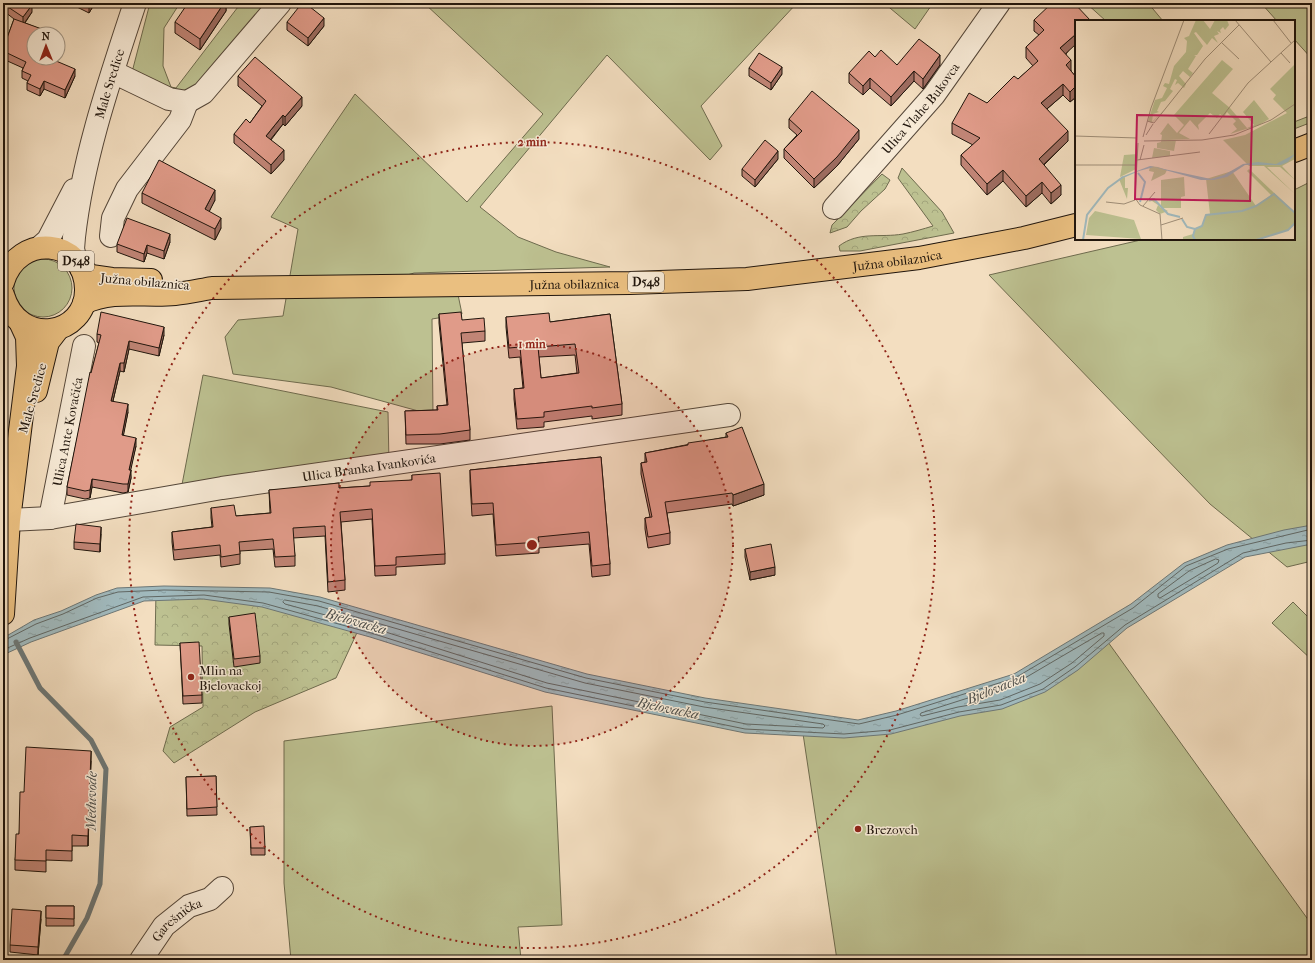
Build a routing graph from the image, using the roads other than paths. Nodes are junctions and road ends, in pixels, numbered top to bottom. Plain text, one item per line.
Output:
1 (135, 3) edge
2 (280, 3) edge
3 (999, 3) edge
4 (113, 72) junction
5 (187, 102) junction
6 (1312, 144) edge
7 (1295, 151) edge
8 (86, 166) junction
9 (834, 208) dead end
10 (1075, 225) edge
11 (111, 236) dead end
12 (40, 247) junction
13 (78, 265) junction
14 (4, 275) edge
15 (212, 288) junction
16 (4, 302) edge
17 (84, 303) junction
18 (21, 324) junction
19 (58, 328) junction
20 (84, 346) dead end
21 (729, 415) dead end
22 (18, 447) junction
23 (50, 518) junction
24 (9, 520) junction
25 (4, 583) edge
26 (3, 614) edge
27 (222, 888) dead end
28 (141, 960) edge

1 - 4 street, Male Sredice
2 - 5 street
3 - 9 street, Ulica Vlahe Bukovca
4 - 5 street
4 - 8 street, Male Sredice
5 - 11 street
6 - 7 main road
8 - 12 street, Male Sredice
8 - 13 street, Male Sredice
10 - 15 main road, Južna obilaznica / D548
12 - 13 main road, D548
12 - 14 main road, D548
13 - 15 main road, Južna obilaznica / D548
13 - 17 main road, D548
15 - 17 main road, Južna obilaznica / D548
16 - 18 main road
17 - 19 main road
18 - 19 main road
18 - 22 main road, Male Sredice
19 - 22 main road, Male Sredice
20 - 23 street, Ulica Ante Kovačića
21 - 23 street, Ulica Branka Ivankovića
22 - 24 main road, Male Sredice
23 - 24 street, Ulica Branka Ivankovića
24 - 25 main road, Male Sredice
25 - 26 main road, Male Sredice
27 - 28 street, Garešnička

